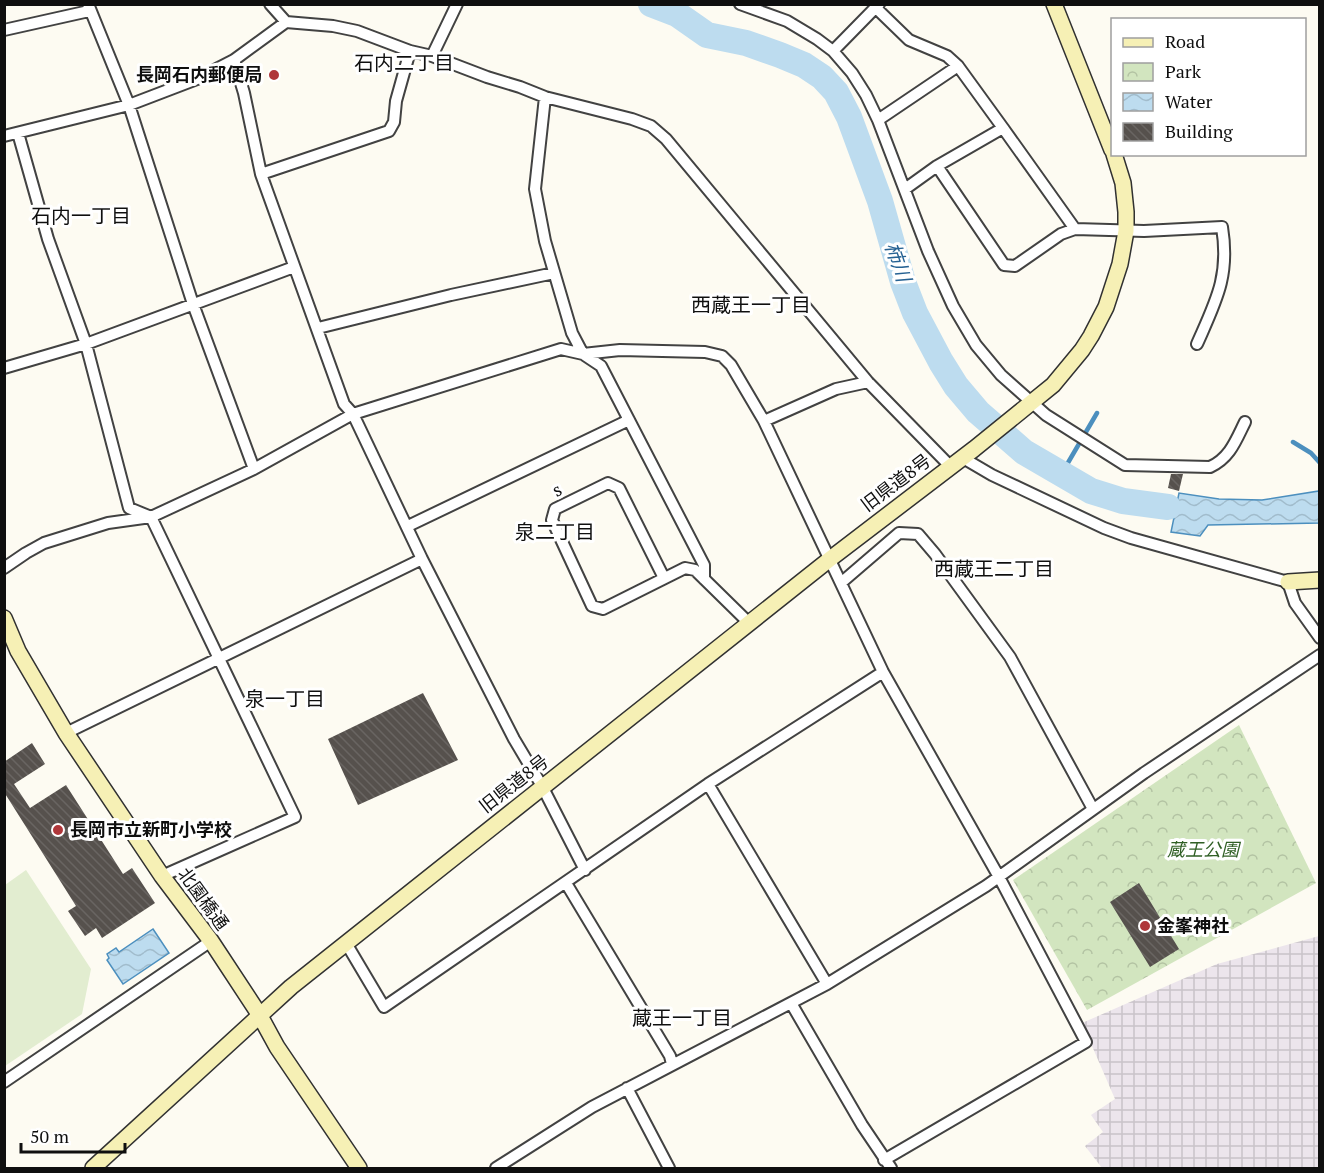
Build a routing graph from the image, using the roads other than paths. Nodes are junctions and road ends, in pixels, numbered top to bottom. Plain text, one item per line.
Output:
1 (270, 4) edge
2 (457, 4) edge
3 (740, 4) edge
4 (1054, 4) edge
5 (878, 6) edge
6 (88, 8) edge
7 (286, 22) junction
8 (4, 30) edge
9 (410, 51) junction
10 (833, 51) junction
11 (432, 56) junction
12 (234, 60) junction
13 (958, 66) junction
14 (545, 97) junction
15 (129, 105) junction
16 (878, 120) junction
17 (1003, 128) junction
18 (18, 133) junction
19 (4, 136) edge
20 (1111, 145) edge
21 (1115, 156) edge
22 (937, 166) junction
23 (261, 174) junction
24 (905, 189) junction
25 (1075, 229) junction
26 (1126, 231) junction
27 (294, 267) junction
28 (554, 273) junction
29 (193, 304) junction
30 (318, 328) junction
31 (86, 344) junction
32 (1197, 344) dead end
33 (583, 354) junction
34 (4, 368) edge
35 (868, 382) junction
36 (1028, 406) junction
37 (354, 414) junction
38 (629, 420) junction
39 (764, 421) junction
40 (1245, 422) dead end
41 (963, 458) junction
42 (254, 469) junction
43 (151, 517) junction
44 (408, 526) junction
45 (422, 559) junction
46 (830, 559) junction
47 (4, 568) edge
48 (664, 578) junction
49 (704, 579) junction
50 (1320, 580) edge
51 (842, 582) junction
52 (1288, 582) junction
53 (4, 618) edge
54 (749, 623) junction
55 (1320, 638) edge
56 (1320, 655) edge
57 (218, 658) junction
58 (883, 672) junction
59 (66, 733) junction
60 (708, 784) junction
61 (542, 786) junction
62 (1093, 809) junction
63 (585, 870) junction
64 (162, 876) junction
65 (999, 877) junction
66 (566, 882) junction
67 (211, 941) junction
68 (346, 942) junction
69 (827, 984) junction
70 (791, 1003) junction
71 (259, 1014) junction
72 (672, 1064) junction
73 (4, 1082) edge
74 (627, 1088) junction
75 (888, 1164) edge
76 (93, 1168) edge
77 (359, 1168) edge
78 (496, 1168) edge
79 (669, 1168) edge

1 - 7 street
2 - 11 street
3 - 10 street
4 - 20 street
5 - 10 street
5 - 13 street
6 - 8 street
6 - 15 street
7 - 9 street
7 - 12 street
9 - 11 street
9 - 23 street
10 - 16 street
11 - 14 street
12 - 15 street
12 - 23 street
13 - 16 street
13 - 17 street
14 - 28 street
14 - 35 street
15 - 18 street
15 - 29 street
16 - 24 street
17 - 22 street
17 - 25 street
18 - 19 street
18 - 31 street
21 - 26 street
22 - 24 street
22 - 25 street
23 - 27 street
24 - 36 street
25 - 26 street
26 - 32 street
26 - 36 street
27 - 29 street
27 - 30 street
28 - 30 street
28 - 33 street
29 - 31 street
29 - 42 street
30 - 37 street
31 - 34 street
31 - 43 street
33 - 37 street
33 - 38 street
33 - 39 street
35 - 39 street
35 - 41 street
36 - 40 street
36 - 41 street, 旧県道8号
37 - 42 street
37 - 44 street
38 - 44 street
38 - 49 street
39 - 46 street
41 - 46 street, 旧県道8号
41 - 52 street
42 - 43 street
43 - 47 street
43 - 57 street
44 - 45 street
45 - 57 street
45 - 61 street
46 - 51 street
46 - 54 street, 旧県道8号
48 - 48 street, s
48 - 49 street, s
49 - 54 street, s
50 - 52 street
51 - 58 street
51 - 62 street
52 - 55 street
53 - 59 street, 北園橋通
54 - 61 street, 旧県道8号
56 - 62 street
57 - 59 street
57 - 64 street
58 - 60 street
58 - 65 street
59 - 64 street, 北園橋通
60 - 63 street
60 - 69 street
61 - 63 street
61 - 68 street, 旧県道8号
62 - 65 street
63 - 66 street
64 - 67 street, 北園橋通
65 - 69 street
65 - 75 street
66 - 68 street
66 - 72 street
67 - 71 street, 北園橋通
67 - 73 street
68 - 71 street, 旧県道8号
69 - 70 street
70 - 72 street
70 - 75 street
71 - 76 street, 旧県道8号
71 - 77 street, 北園橋通
72 - 74 street
74 - 78 street
74 - 79 street

